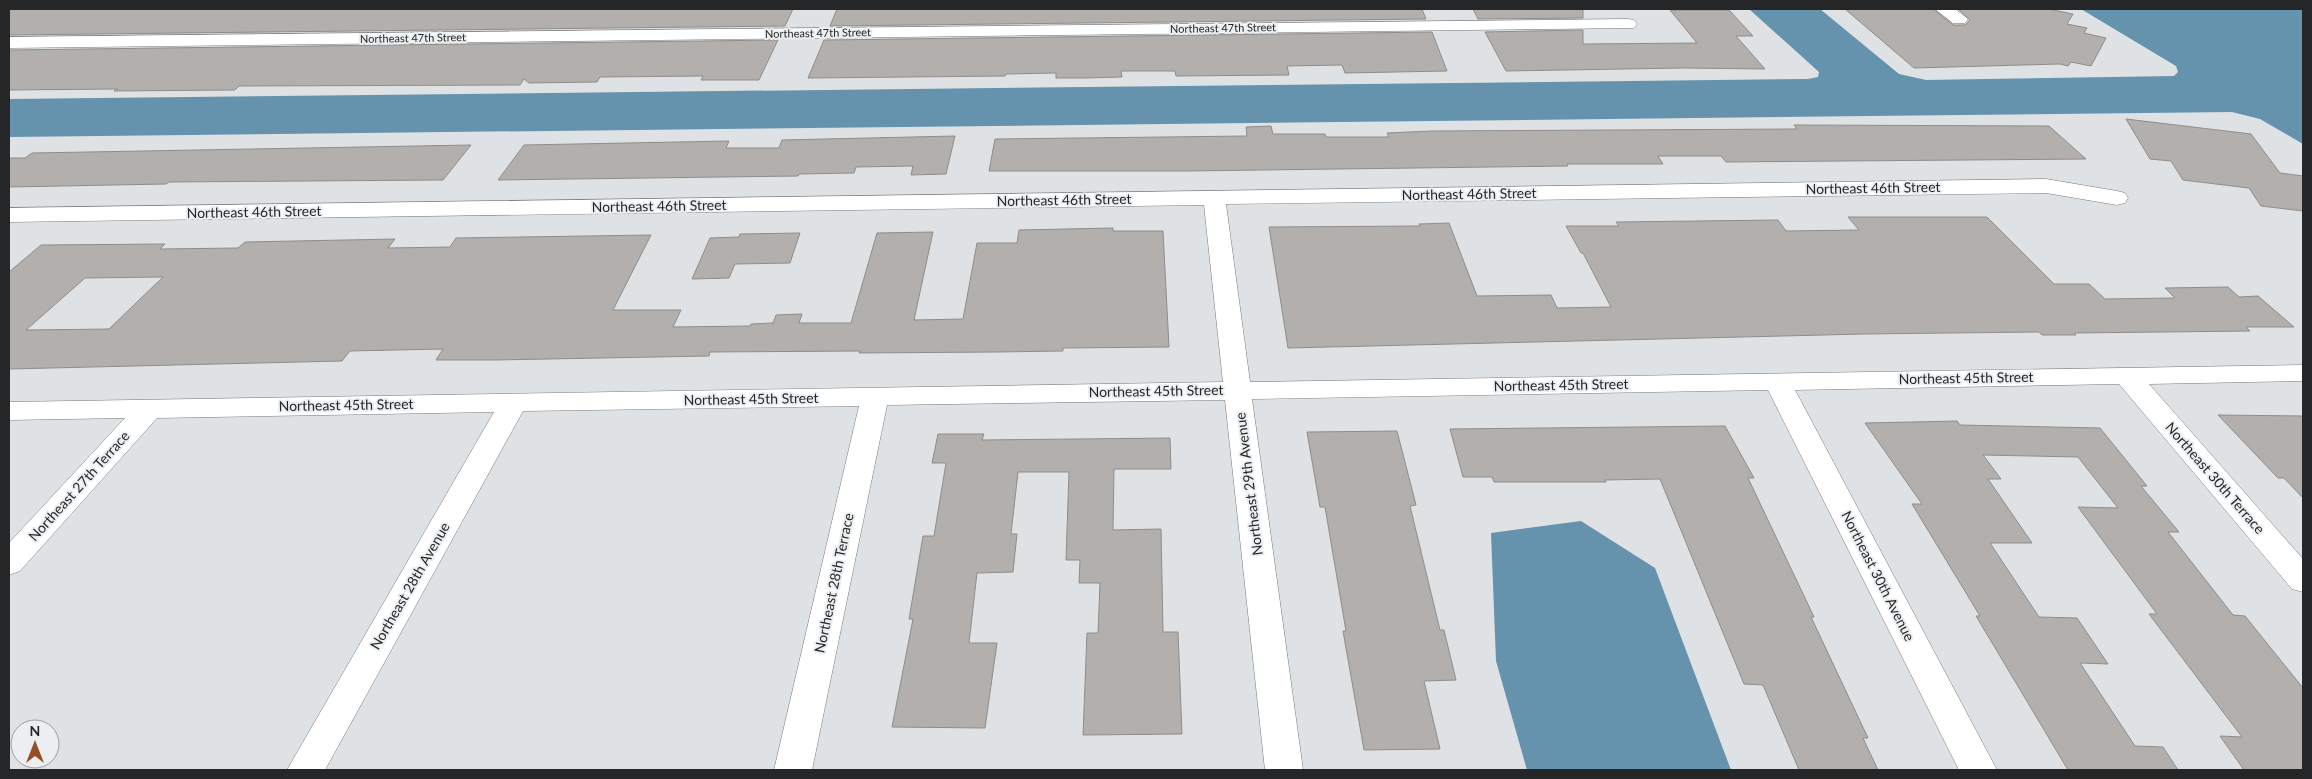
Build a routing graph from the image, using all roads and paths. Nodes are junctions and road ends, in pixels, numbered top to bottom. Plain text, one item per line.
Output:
1 (1944, 9) edge
2 (1959, 19) dead end
3 (1628, 24) dead end
4 (9, 43) edge
5 (1214, 198) junction
6 (2117, 198) dead end
7 (19, 215) edge
8 (9, 231) edge
9 (2303, 373) edge
10 (2126, 375) junction
11 (1777, 382) junction
12 (1237, 389) junction
13 (875, 396) junction
14 (514, 402) junction
15 (149, 409) junction
16 (9, 411) edge
17 (9, 564) edge
18 (2303, 580) edge
19 (306, 770) edge
20 (793, 770) edge
21 (1284, 770) edge
22 (1978, 770) edge

1 - 2 street
3 - 4 street, Northeast 47th Street
5 - 6 street, Northeast 46th Street
5 - 7 street, Northeast 46th Street
5 - 12 street, Northeast 29th Avenue
7 - 8 street
9 - 10 street, Northeast 45th Street
10 - 11 street, Northeast 45th Street
10 - 18 street, Northeast 30th Terrace
11 - 12 street, Northeast 45th Street
11 - 22 street, Northeast 30th Avenue
12 - 13 street, Northeast 45th Street
12 - 21 street, Northeast 29th Avenue
13 - 14 street, Northeast 45th Street
13 - 20 street, Northeast 28th Terrace
14 - 15 street, Northeast 45th Street
14 - 19 street, Northeast 28th Avenue
15 - 16 street, Northeast 45th Street
15 - 17 street, Northeast 27th Terrace

